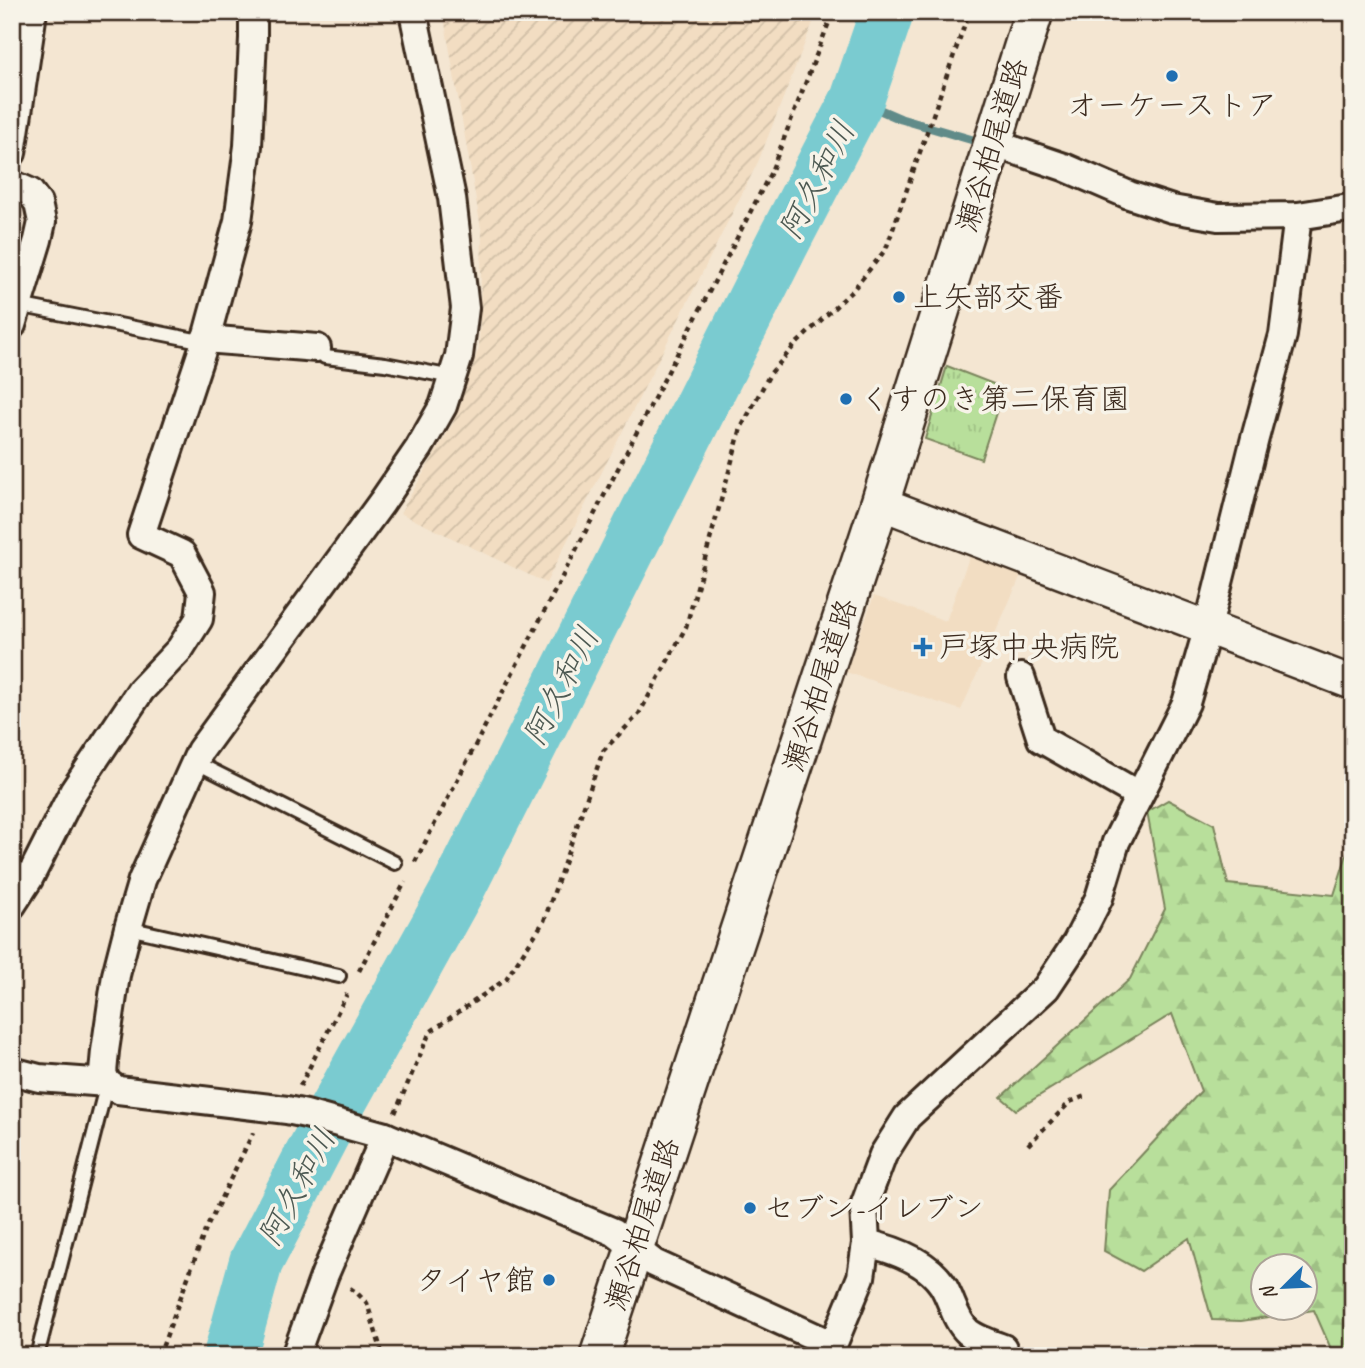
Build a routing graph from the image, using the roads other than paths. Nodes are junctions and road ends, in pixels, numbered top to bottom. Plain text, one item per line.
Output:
1 (33, 12) edge
2 (253, 12) edge
3 (413, 12) edge
4 (1034, 12) edge
5 (993, 143) junction
6 (12, 153) edge
7 (12, 184) edge
8 (1353, 209) edge
9 (1298, 216) junction
10 (15, 315) edge
11 (205, 340) junction
12 (317, 348) joint
13 (452, 377) junction
14 (880, 503) junction
15 (1208, 627) junction
16 (1021, 677) dead end
17 (1353, 683) edge
18 (195, 762) junction
19 (1139, 795) junction
20 (395, 863) dead end
21 (12, 905) edge
22 (128, 928) junction
23 (339, 976) dead end
24 (12, 1071) edge
25 (107, 1083) junction
26 (375, 1133) junction
27 (866, 1243) junction
28 (634, 1248) junction
29 (1003, 1348) dead end
30 (832, 1350) edge
31 (37, 1356) edge
32 (295, 1356) edge
33 (599, 1356) edge

1 - 6 street
2 - 11 street
3 - 13 street
4 - 5 main road, 瀬谷柏尾道路
5 - 9 street
5 - 14 main road, 瀬谷柏尾道路
7 - 10 street
8 - 9 street
9 - 15 street
10 - 11 lane
11 - 12 street
11 - 21 street
12 - 13 lane
13 - 18 street
14 - 15 street
14 - 28 main road, 瀬谷柏尾道路
15 - 17 street
15 - 19 street
16 - 19 street
18 - 20 lane
18 - 22 street
19 - 27 street
22 - 23 lane
22 - 25 street
24 - 25 street
25 - 26 street
25 - 31 lane
26 - 28 street
26 - 32 street
27 - 29 street
27 - 30 street
28 - 30 street
28 - 33 main road, 瀬谷柏尾道路

